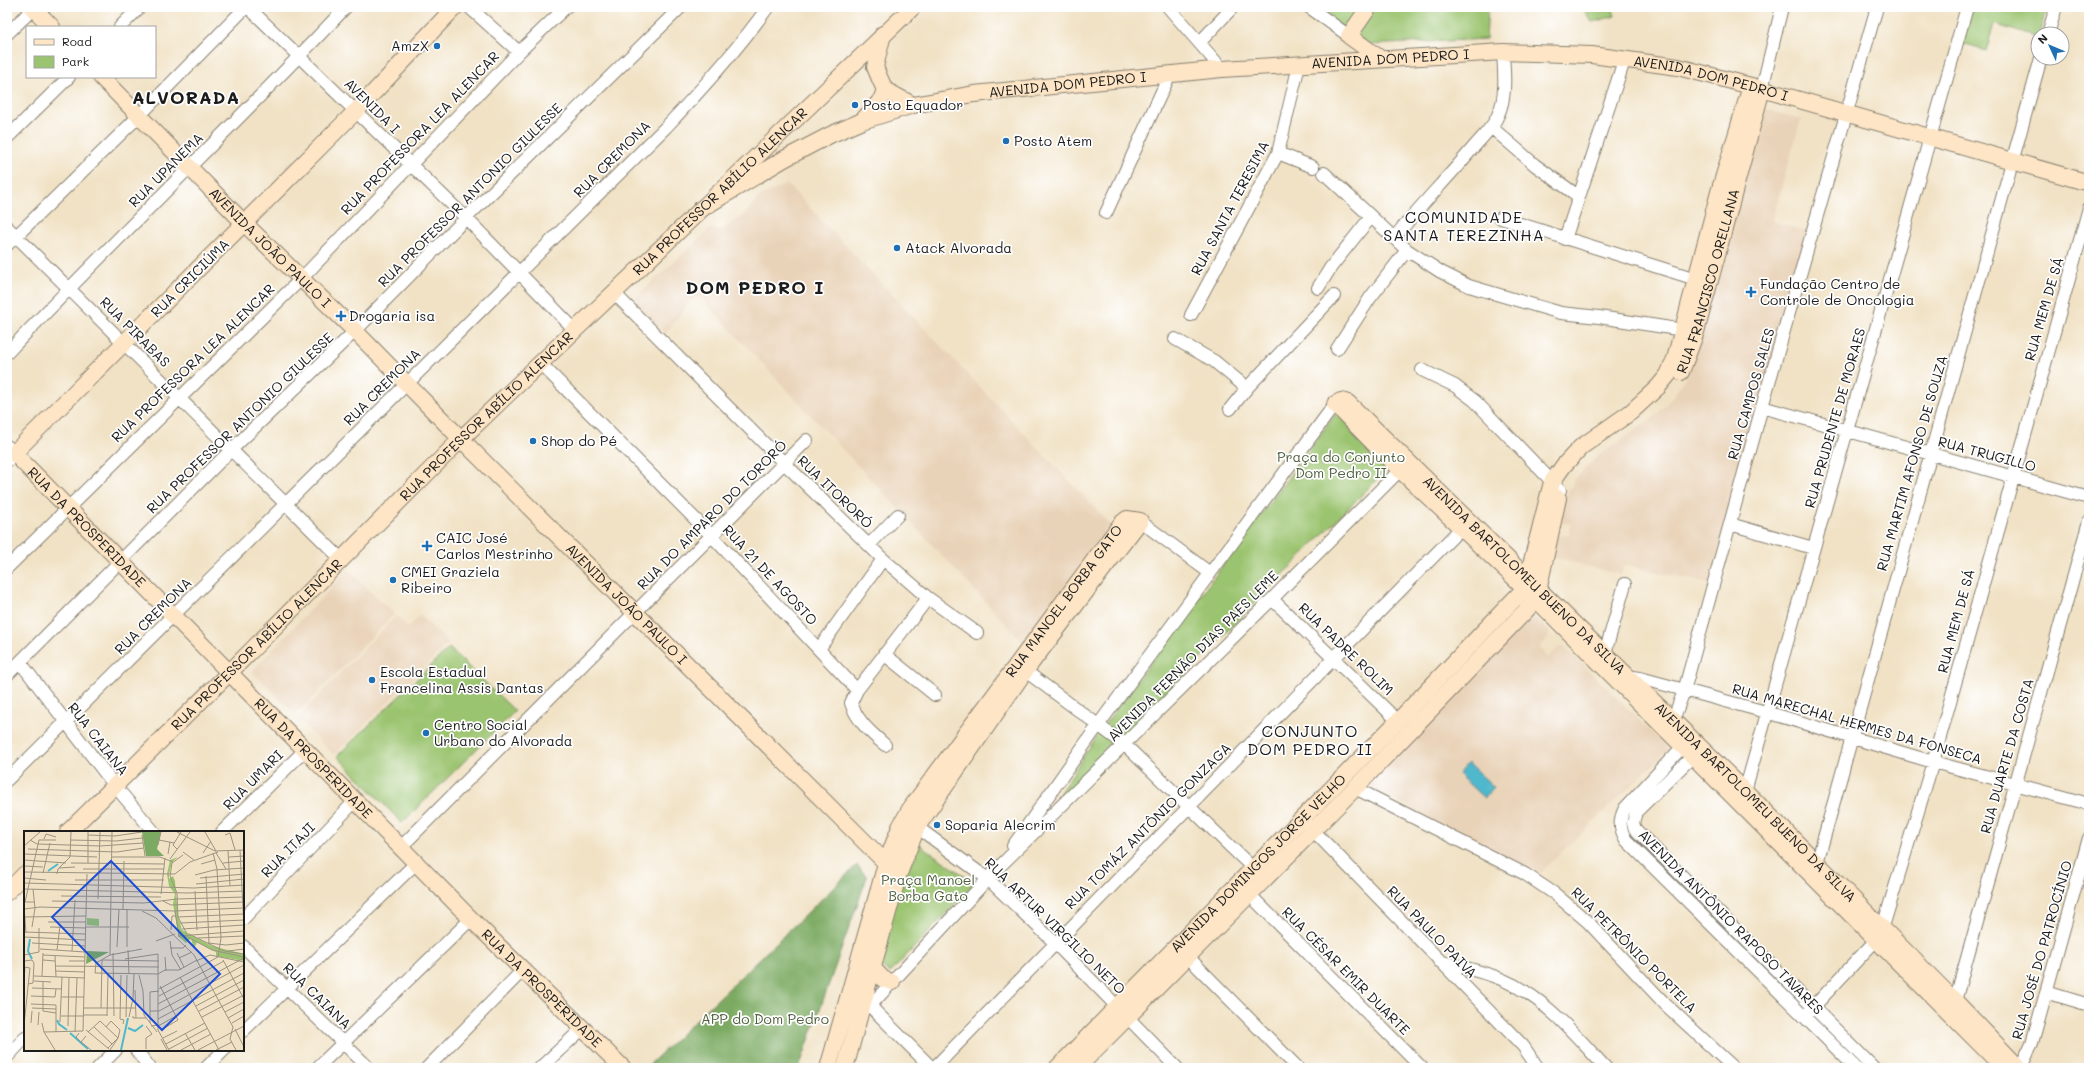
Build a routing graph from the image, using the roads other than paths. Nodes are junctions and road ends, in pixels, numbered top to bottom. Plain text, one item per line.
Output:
1 (34, 7) edge
2 (140, 7) edge
3 (247, 7) edge
4 (346, 7) edge
5 (455, 7) edge
6 (469, 7) edge
7 (566, 7) edge
8 (681, 7) edge
9 (768, 7) edge
10 (913, 7) edge
11 (1168, 7) edge
12 (1233, 7) edge
13 (1309, 7) edge
14 (1369, 7) edge
15 (1782, 7) edge
16 (1877, 7) edge
17 (1967, 7) edge
18 (2056, 7) edge
19 (51, 26) edge
20 (121, 26) edge
21 (2050, 26) edge
22 (7, 34) edge
23 (882, 34) junction
24 (1349, 36) junction
25 (1200, 42) junction
26 (519, 52) junction
27 (1503, 52) junction
28 (299, 56) junction
29 (1625, 58) junction
30 (1381, 59) junction
31 (853, 62) junction
32 (1298, 65) junction
33 (2040, 66) edge
34 (875, 67) junction
35 (1222, 68) junction
36 (1170, 74) junction
37 (68, 78) edge
38 (102, 78) edge
39 (1756, 87) junction
40 (885, 90) junction
41 (913, 105) junction
42 (356, 111) junction
43 (1847, 114) junction
44 (139, 116) junction
45 (862, 121) junction
46 (1491, 127) junction
47 (7, 138) edge
48 (1930, 138) junction
49 (774, 139) junction
50 (1278, 153) junction
51 (784, 158) junction
52 (2012, 161) junction
53 (409, 164) junction
54 (190, 168) junction
55 (2089, 184) edge
56 (1578, 196) junction
57 (2089, 208) edge
58 (701, 209) junction
59 (1106, 214) dead end
60 (466, 218) junction
61 (1370, 218) junction
62 (1502, 218) dead end
63 (244, 223) junction
64 (7, 227) edge
65 (16, 236) junction
66 (1394, 238) junction
67 (1565, 239) junction
68 (7, 245) edge
69 (1408, 250) junction
70 (518, 273) junction
71 (301, 279) junction
72 (1696, 279) junction
73 (69, 287) junction
74 (1318, 288) dead end
75 (614, 293) junction
76 (1334, 296) dead end
77 (1191, 315) dead end
78 (575, 330) junction
79 (355, 331) junction
80 (1690, 331) junction
81 (1175, 339) dead end
82 (126, 343) junction
83 (1337, 349) dead end
84 (7, 353) edge
85 (541, 364) junction
86 (1422, 370) dead end
87 (407, 384) junction
88 (1247, 388) junction
89 (179, 398) junction
90 (1335, 404) joint
91 (1762, 407) junction
92 (1230, 410) dead end
93 (1848, 431) junction
94 (461, 439) junction
95 (807, 440) dead end
96 (231, 450) junction
97 (9, 453) edge
98 (1930, 454) junction
99 (784, 463) junction
100 (1404, 466) junction
101 (2012, 477) junction
102 (1556, 486) junction
103 (2089, 498) edge
104 (286, 504) junction
105 (67, 509) junction
106 (898, 515) dead end
107 (1140, 521) joint
108 (2089, 521) edge
109 (1465, 524) junction
110 (1730, 524) junction
111 (711, 535) junction
112 (869, 545) junction
113 (1813, 548) junction
114 (883, 559) junction
115 (342, 560) junction
116 (120, 562) junction
117 (7, 568) edge
118 (1210, 573) junction
119 (1625, 584) dead end
120 (1532, 589) junction
121 (928, 598) junction
122 (1272, 599) junction
123 (636, 614) junction
124 (174, 616) junction
125 (977, 633) dead end
126 (818, 649) junction
127 (1605, 653) junction
128 (884, 654) junction
129 (1334, 659) junction
130 (20, 662) junction
131 (1020, 667) junction
132 (230, 672) junction
133 (7, 675) edge
134 (1624, 679) junction
135 (857, 690) junction
136 (1684, 691) junction
137 (935, 695) dead end
138 (1766, 712) junction
139 (1673, 720) junction
140 (1398, 721) junction
141 (67, 723) junction
142 (1099, 724) junction
143 (1851, 737) junction
144 (886, 745) dead end
145 (1125, 745) junction
146 (1692, 748) junction
147 (306, 749) junction
148 (1933, 762) junction
149 (7, 780) edge
150 (2015, 784) junction
151 (115, 786) junction
152 (1355, 788) junction
153 (1745, 791) junction
154 (355, 801) junction
155 (2089, 804) edge
156 (1189, 807) junction
157 (1307, 825) junction
158 (917, 826) junction
159 (900, 827) junction
160 (1635, 829) junction
161 (69, 831) edge
162 (153, 831) edge
163 (223, 831) edge
164 (2089, 838) edge
165 (1626, 840) junction
166 (401, 847) junction
167 (416, 863) junction
168 (886, 864) junction
169 (1253, 868) junction
170 (1815, 870) junction
171 (24, 875) edge
172 (992, 875) junction
173 (898, 876) junction
174 (1265, 880) junction
175 (1694, 888) junction
176 (7, 892) edge
177 (1250, 895) junction
178 (1684, 897) junction
179 (244, 918) edge
180 (471, 919) junction
181 (1879, 935) junction
182 (1054, 943) junction
183 (244, 947) edge
184 (860, 952) junction
185 (1188, 957) junction
186 (1438, 960) junction
187 (872, 970) junction
188 (522, 971) junction
189 (892, 982) junction
190 (287, 987) junction
191 (850, 988) junction
192 (2046, 992) junction
193 (1955, 1000) junction
194 (867, 1003) junction
195 (2089, 1005) edge
196 (1814, 1006) junction
197 (1122, 1012) junction
198 (1805, 1016) junction
199 (582, 1029) junction
200 (244, 1030) edge
201 (24, 1039) edge
202 (344, 1043) junction
203 (115, 1051) edge
204 (137, 1051) edge
205 (223, 1051) edge
206 (7, 1057) edge
207 (98, 1068) edge
208 (150, 1068) edge
209 (206, 1068) edge
210 (318, 1068) edge
211 (369, 1068) edge
212 (427, 1068) edge
213 (540, 1068) edge
214 (623, 1068) edge
215 (828, 1068) edge
216 (844, 1068) edge
217 (933, 1068) edge
218 (1057, 1068) edge
219 (1077, 1068) edge
220 (1177, 1068) edge
221 (1298, 1068) edge
222 (1422, 1068) edge
223 (1538, 1068) edge
224 (1606, 1068) edge
225 (1734, 1068) edge
226 (1856, 1068) edge
227 (1874, 1068) edge
228 (2004, 1068) edge
229 (2019, 1068) edge

1 - 19 street
1 - 22 street
2 - 20 street
3 - 28 street, AVENIDA I
3 - 44 street
4 - 28 street, RUA UPANEMA
5 - 42 street, RUA CRICIÚMA
6 - 26 street
7 - 26 street, RUA PROFESSORA LEA ALENCAR
8 - 60 street, RUA PROFESSOR ANTONIO GIULESSE
9 - 70 street, RUA CREMONA
10 - 23 street, RUA PROFESSOR ABÍLIO ALENCAR
11 - 25 street
12 - 25 street
13 - 24 street
14 - 24 street
15 - 39 street
16 - 43 street, RUA CAMPOS SALES
17 - 48 street, RUA PRUDENTE DE MORAES
18 - 21 street
23 - 31 street, RUA PROFESSOR ABÍLIO ALENCAR
23 - 34 street
24 - 30 street
25 - 35 street
26 - 53 street, RUA PROFESSORA LEA ALENCAR
27 - 29 street, AVENIDA DOM PEDRO I
27 - 30 street, AVENIDA DOM PEDRO I
27 - 46 street
28 - 42 street, AVENIDA I
28 - 54 street, RUA UPANEMA
29 - 39 street, AVENIDA DOM PEDRO I
29 - 56 street
30 - 32 street, AVENIDA DOM PEDRO I
31 - 34 street
31 - 49 street, RUA PROFESSOR ABÍLIO ALENCAR
32 - 35 street, AVENIDA DOM PEDRO I
32 - 50 street, RUA SANTA TERESIMA
33 - 52 street, RUA MARTIM AFONSO DE SOUZA
34 - 40 street
35 - 36 street, AVENIDA DOM PEDRO I
36 - 41 street, AVENIDA DOM PEDRO I
36 - 59 street
37 - 47 street
38 - 44 street, AVENIDA JOÃO PAULO I
39 - 43 street, AVENIDA DOM PEDRO I
39 - 72 street, RUA FRANCISCO ORELLANA
39 - 80 street, RUA FRANCISCO ORELLANA
40 - 41 street
40 - 45 street
41 - 45 street, AVENIDA DOM PEDRO I
42 - 53 street, AVENIDA I
42 - 63 street, RUA CRICIÚMA
43 - 48 street, AVENIDA DOM PEDRO I
43 - 91 street, RUA CAMPOS SALES
44 - 54 street, AVENIDA JOÃO PAULO I
44 - 65 street
45 - 51 street, AVENIDA DOM PEDRO I
46 - 56 street
46 - 66 street
48 - 52 street, AVENIDA DOM PEDRO I
48 - 93 street, RUA PRUDENTE DE MORAES
49 - 51 street
49 - 58 street, RUA PROFESSOR ABÍLIO ALENCAR
50 - 61 street
50 - 77 street, RUA SANTA TERESIMA
51 - 58 street, AVENIDA DOM PEDRO I
52 - 55 street, AVENIDA DOM PEDRO I
52 - 98 street, RUA MARTIM AFONSO DE SOUZA
53 - 60 street, AVENIDA I
53 - 71 street, RUA PROFESSORA LEA ALENCAR
54 - 63 street, AVENIDA JOÃO PAULO I
54 - 73 street, RUA UPANEMA
56 - 67 street
57 - 101 street, RUA MEM DE SÁ
58 - 75 street, RUA PROFESSOR ABÍLIO ALENCAR
60 - 70 street, AVENIDA I
60 - 79 street, RUA PROFESSOR ANTONIO GIULESSE
61 - 66 street
61 - 74 street
62 - 67 street
63 - 71 street, AVENIDA JOÃO PAULO I
63 - 82 street, RUA CRICIÚMA
64 - 65 street, RUA PIRABAS
65 - 68 street
65 - 73 street, RUA PIRABAS
66 - 69 street
67 - 72 street
69 - 80 street
69 - 83 street
70 - 78 street, AVENIDA I
70 - 87 street, RUA CREMONA
71 - 79 street, AVENIDA JOÃO PAULO I
71 - 89 street, RUA PROFESSORA LEA ALENCAR
72 - 80 street, RUA FRANCISCO ORELLANA
73 - 82 street, RUA PIRABAS
73 - 84 street, RUA UPANEMA
75 - 78 street, RUA PROFESSOR ABÍLIO ALENCAR
75 - 99 street, RUA ITORORÓ
76 - 88 street
78 - 85 street, RUA PROFESSOR ABÍLIO ALENCAR
79 - 87 street, AVENIDA JOÃO PAULO I
79 - 96 street, RUA PROFESSOR ANTONIO GIULESSE
80 - 102 street, RUA FRANCISCO ORELLANA
81 - 88 street
82 - 89 street, RUA PIRABAS
82 - 97 street, RUA CRICIÚMA
85 - 94 street, RUA PROFESSOR ABÍLIO ALENCAR
85 - 111 street, RUA 21 DE AGOSTO
86 - 102 street
87 - 94 street, AVENIDA JOÃO PAULO I
87 - 104 street, RUA CREMONA
88 - 92 street
89 - 96 street, RUA PIRABAS
89 - 105 street, RUA PROFESSORA LEA ALENCAR
90 - 100 street, AVENIDA BARTOLOMEU BUENO DA SILVA
90 - 118 street, AVENIDA FERNÃO DIAS PAES LEME
91 - 93 street, RUA TRUGILLO
91 - 110 street, RUA CAMPOS SALES
93 - 98 street, RUA TRUGILLO
93 - 113 street, RUA PRUDENTE DE MORAES
94 - 115 street, RUA PROFESSOR ABÍLIO ALENCAR
94 - 123 street, AVENIDA JOÃO PAULO I
95 - 99 street, RUA DO AMPARO DO TORORÓ
96 - 104 street, RUA PIRABAS
96 - 116 street, RUA PROFESSOR ANTONIO GIULESSE
97 - 105 street, RUA DA PROSPERIDADE
98 - 101 street, RUA TRUGILLO
98 - 143 street, RUA MARTIM AFONSO DE SOUZA
99 - 111 street, RUA DO AMPARO DO TORORÓ
99 - 112 street, RUA ITORORÓ
100 - 109 street, AVENIDA BARTOLOMEU BUENO DA SILVA
100 - 122 street, AVENIDA FERNÃO DIAS PAES LEME
101 - 103 street, RUA TRUGILLO
101 - 148 street, RUA MEM DE SÁ
102 - 120 street, RUA FRANCISCO ORELLANA
104 - 115 street, RUA PIRABAS
104 - 124 street, RUA CREMONA
105 - 116 street, RUA DA PROSPERIDADE
105 - 117 street, RUA PROFESSORA LEA ALENCAR
106 - 112 street
107 - 118 street
107 - 131 street, RUA MANOEL BORBA GATO
108 - 150 street, RUA DUARTE DA COSTA
109 - 120 street, AVENIDA BARTOLOMEU BUENO DA SILVA
109 - 129 street, RUA TOMÁZ ANTÔNIO GONZAGA
110 - 113 street
110 - 136 street, RUA CAMPOS SALES
111 - 123 street, RUA DO AMPARO DO TORORÓ
111 - 126 street, RUA 21 DE AGOSTO
112 - 114 street, RUA ITORORÓ
113 - 138 street, RUA PRUDENTE DE MORAES
114 - 121 street, RUA ITORORÓ
114 - 126 street
115 - 132 street, RUA PROFESSOR ABÍLIO ALENCAR
116 - 124 street, RUA DA PROSPERIDADE
116 - 130 street, RUA PROFESSOR ANTONIO GIULESSE
118 - 142 street, AVENIDA FERNÃO DIAS PAES LEME
119 - 127 street
120 - 127 street, AVENIDA BARTOLOMEU BUENO DA SILVA
120 - 134 street, AVENIDA BARTOLOMEU BUENO DA SILVA
120 - 140 street, AVENIDA DOMINGOS JORGE VELHO
120 - 152 street, AVENIDA DOMINGOS JORGE VELHO
121 - 125 street, RUA ITORORÓ
121 - 128 street
122 - 129 street, RUA PADRE ROLIM
122 - 145 street, AVENIDA FERNÃO DIAS PAES LEME
123 - 166 street, RUA DO AMPARO DO TORORÓ
123 - 168 street, AVENIDA JOÃO PAULO I
124 - 132 street, RUA DA PROSPERIDADE
124 - 141 street, RUA CREMONA
126 - 135 street, RUA 21 DE AGOSTO
127 - 134 street, AVENIDA BARTOLOMEU BUENO DA SILVA
128 - 135 street
128 - 137 street
129 - 140 street, RUA PADRE ROLIM
129 - 156 street, RUA TOMÁZ ANTÔNIO GONZAGA
130 - 133 street, RUA PROFESSOR ANTONIO GIULESSE
130 - 141 street, RUA CAIANA
131 - 142 street
131 - 158 street, RUA MANOEL BORBA GATO
131 - 159 street, RUA MANOEL BORBA GATO
132 - 147 street, RUA DA PROSPERIDADE
132 - 151 street, RUA PROFESSOR ABÍLIO ALENCAR
134 - 136 street, RUA MARECHAL HERMES DA FONSECA
134 - 139 street, AVENIDA BARTOLOMEU BUENO DA SILVA
134 - 146 street, AVENIDA BARTOLOMEU BUENO DA SILVA
135 - 144 street
136 - 138 street, RUA MARECHAL HERMES DA FONSECA
136 - 139 street, RUA CAMPOS SALES
138 - 143 street, RUA MARECHAL HERMES DA FONSECA
138 - 153 street, RUA PRUDENTE DE MORAES
139 - 146 street, AVENIDA BARTOLOMEU BUENO DA SILVA
140 - 157 street, AVENIDA DOMINGOS JORGE VELHO
141 - 149 street, RUA CREMONA
141 - 151 street, RUA CAIANA
142 - 145 street
142 - 172 street, AVENIDA FERNÃO DIAS PAES LEME
143 - 148 street, RUA MARECHAL HERMES DA FONSECA
143 - 170 street, RUA MARTIM AFONSO DE SOUZA
145 - 156 street
145 - 172 street, AVENIDA FERNÃO DIAS PAES LEME
146 - 153 street, AVENIDA BARTOLOMEU BUENO DA SILVA
146 - 160 street, AVENIDA ANTÔNIO RAPOSO TAVARES
146 - 165 street, AVENIDA ANTÔNIO RAPOSO TAVARES
146 - 170 street, AVENIDA BARTOLOMEU BUENO DA SILVA
147 - 154 street, RUA DA PROSPERIDADE
147 - 163 street, RUA UMARI
148 - 150 street, RUA MARECHAL HERMES DA FONSECA
148 - 181 street, RUA MEM DE SÁ
150 - 155 street, RUA MARECHAL HERMES DA FONSECA
150 - 193 street, RUA DUARTE DA COSTA
151 - 161 street, RUA PROFESSOR ABÍLIO ALENCAR
151 - 162 street, RUA CAIANA
152 - 157 street, AVENIDA DOMINGOS JORGE VELHO
152 - 225 street, RUA PETRÔNIO PORTELA
153 - 170 street, AVENIDA BARTOLOMEU BUENO DA SILVA
154 - 166 street, RUA DA PROSPERIDADE
154 - 179 street, RUA ITAJI
156 - 169 street
156 - 182 street, RUA TOMÁZ ANTÔNIO GONZAGA
157 - 169 street, AVENIDA DOMINGOS JORGE VELHO
157 - 174 street, AVENIDA DOMINGOS JORGE VELHO
157 - 186 street, RUA PAULO PAIVA
158 - 159 street
158 - 172 street, RUA ARTUR VIRGILIO NETO
158 - 173 street, RUA MANOEL BORBA GATO
159 - 168 street, RUA MANOEL BORBA GATO
160 - 165 street
160 - 175 street, AVENIDA ANTÔNIO RAPOSO TAVARES
164 - 192 street, RUA JOSÉ DO PATROCÍNIO
165 - 178 street, AVENIDA ANTÔNIO RAPOSO TAVARES
166 - 167 street, RUA DA PROSPERIDADE
167 - 180 street, RUA DA PROSPERIDADE
167 - 190 street
168 - 173 street, AVENIDA JOÃO PAULO I
168 - 184 street, RUA MANOEL BORBA GATO
169 - 174 street
169 - 197 street, AVENIDA DOMINGOS JORGE VELHO
170 - 181 street, AVENIDA BARTOLOMEU BUENO DA SILVA
171 - 176 street
172 - 182 street, RUA ARTUR VIRGILIO NETO
172 - 189 street, AVENIDA FERNÃO DIAS PAES LEME
173 - 187 street, RUA MANOEL BORBA GATO
174 - 177 street, AVENIDA DOMINGOS JORGE VELHO
175 - 178 street
175 - 196 street, AVENIDA ANTÔNIO RAPOSO TAVARES
177 - 185 street, AVENIDA DOMINGOS JORGE VELHO
177 - 222 street, RUA CÉSAR EMIR DUARTE
178 - 198 street, AVENIDA ANTÔNIO RAPOSO TAVARES
180 - 188 street, RUA DA PROSPERIDADE
180 - 202 street
181 - 193 street, AVENIDA BARTOLOMEU BUENO DA SILVA
181 - 196 street, RUA MEM DE SÁ
181 - 228 street, AVENIDA BARTOLOMEU BUENO DA SILVA
182 - 197 street, RUA ARTUR VIRGILIO NETO
182 - 217 street, RUA TOMÁZ ANTÔNIO GONZAGA
183 - 190 street, RUA CAIANA
184 - 187 street
184 - 191 street, RUA MANOEL BORBA GATO
185 - 197 street, AVENIDA DOMINGOS JORGE VELHO
185 - 221 street
186 - 223 street, RUA PAULO PAIVA
186 - 224 street
187 - 189 street
187 - 194 street, RUA MANOEL BORBA GATO
188 - 199 street, RUA DA PROSPERIDADE
188 - 212 street
189 - 194 street, AVENIDA FERNÃO DIAS PAES LEME
190 - 200 street
190 - 202 street, RUA CAIANA
191 - 194 street
191 - 215 street, RUA MANOEL BORBA GATO
192 - 195 street
192 - 229 street, RUA JOSÉ DO PATROCÍNIO
193 - 229 street, AVENIDA BARTOLOMEU BUENO DA SILVA
194 - 216 street, RUA MANOEL BORBA GATO
194 - 217 street
196 - 198 street, RUA MEM DE SÁ
196 - 227 street, AVENIDA ANTÔNIO RAPOSO TAVARES
197 - 218 street, AVENIDA DOMINGOS JORGE VELHO
197 - 219 street, AVENIDA DOMINGOS JORGE VELHO
197 - 220 street, RUA ARTUR VIRGILIO NETO
198 - 226 street, AVENIDA ANTÔNIO RAPOSO TAVARES
199 - 213 street
199 - 214 street, RUA DA PROSPERIDADE
201 - 206 street
202 - 210 street
202 - 211 street, RUA CAIANA
203 - 207 street
204 - 208 street
205 - 209 street

